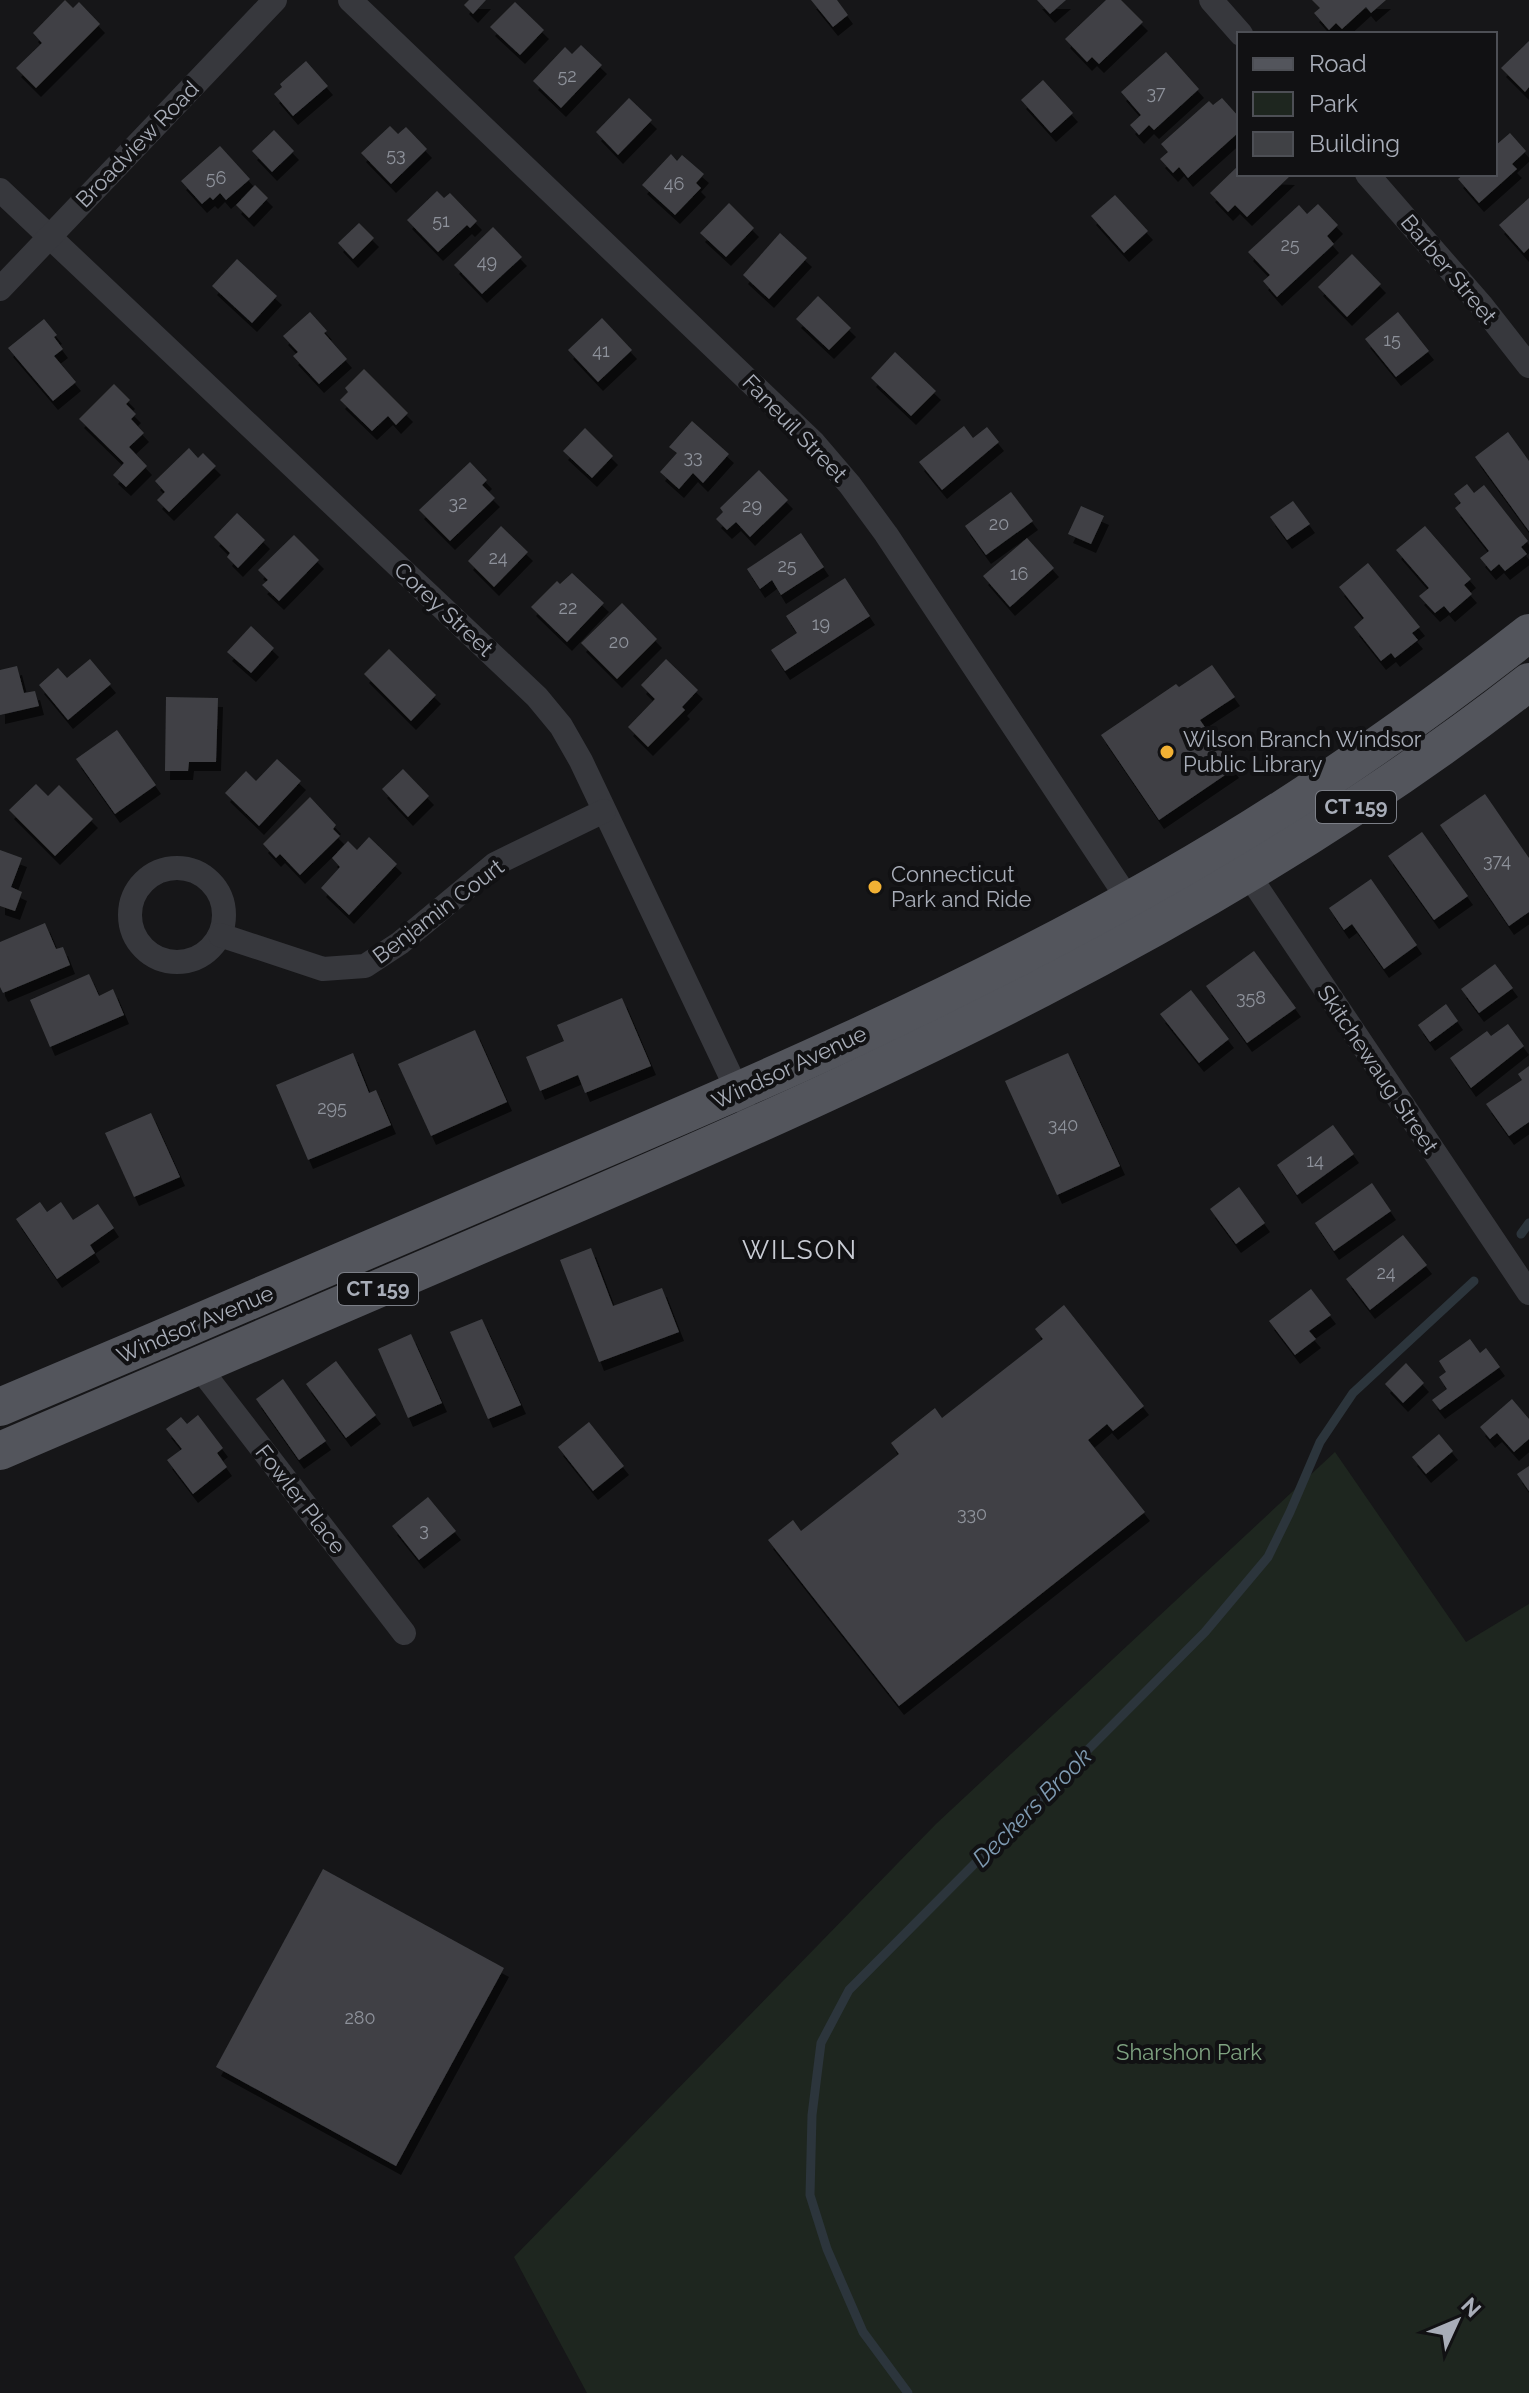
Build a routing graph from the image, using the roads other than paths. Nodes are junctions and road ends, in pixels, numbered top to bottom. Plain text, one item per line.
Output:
1 (275, 0) edge
2 (350, 0) edge
3 (1211, 0) edge
4 (1239, 32) edge
5 (1369, 176) edge
6 (0, 190) edge
7 (49, 236) junction
8 (0, 289) edge
9 (1529, 366) edge
10 (1529, 633) edge
11 (1529, 682) edge
12 (604, 811) junction
13 (1238, 859) junction
14 (1140, 916) junction
15 (220, 935) dead end
16 (738, 1091) junction
17 (755, 1126) junction
18 (1529, 1293) edge
19 (198, 1366) junction
20 (12, 1402) edge
21 (46, 1431) junction
22 (0, 1451) edge
23 (404, 1633) dead end

1 - 7 street, Broadview Road
2 - 14 street, Faneuil Street
3 - 4 street
5 - 9 street, Barber Street
6 - 7 street, Corey Street
7 - 8 street, Broadview Road
7 - 12 street, Corey Street
10 - 13 main road, Windsor Avenue / CT 159
11 - 13 main road, Windsor Avenue / CT 159
12 - 15 street, Benjamin Court
12 - 16 street, Corey Street
13 - 14 main road, Windsor Avenue / CT 159
13 - 18 street, Skitchewaug Street
14 - 16 main road, Windsor Avenue / CT 159
14 - 17 main road, Windsor Avenue / CT 159
16 - 17 street, Corey Street
16 - 20 main road, Windsor Avenue / CT 159
17 - 19 main road, Windsor Avenue / CT 159
19 - 21 main road, Windsor Avenue / CT 159
19 - 23 street, Fowler Place
20 - 21 main road
21 - 22 main road, Windsor Avenue / CT 159

